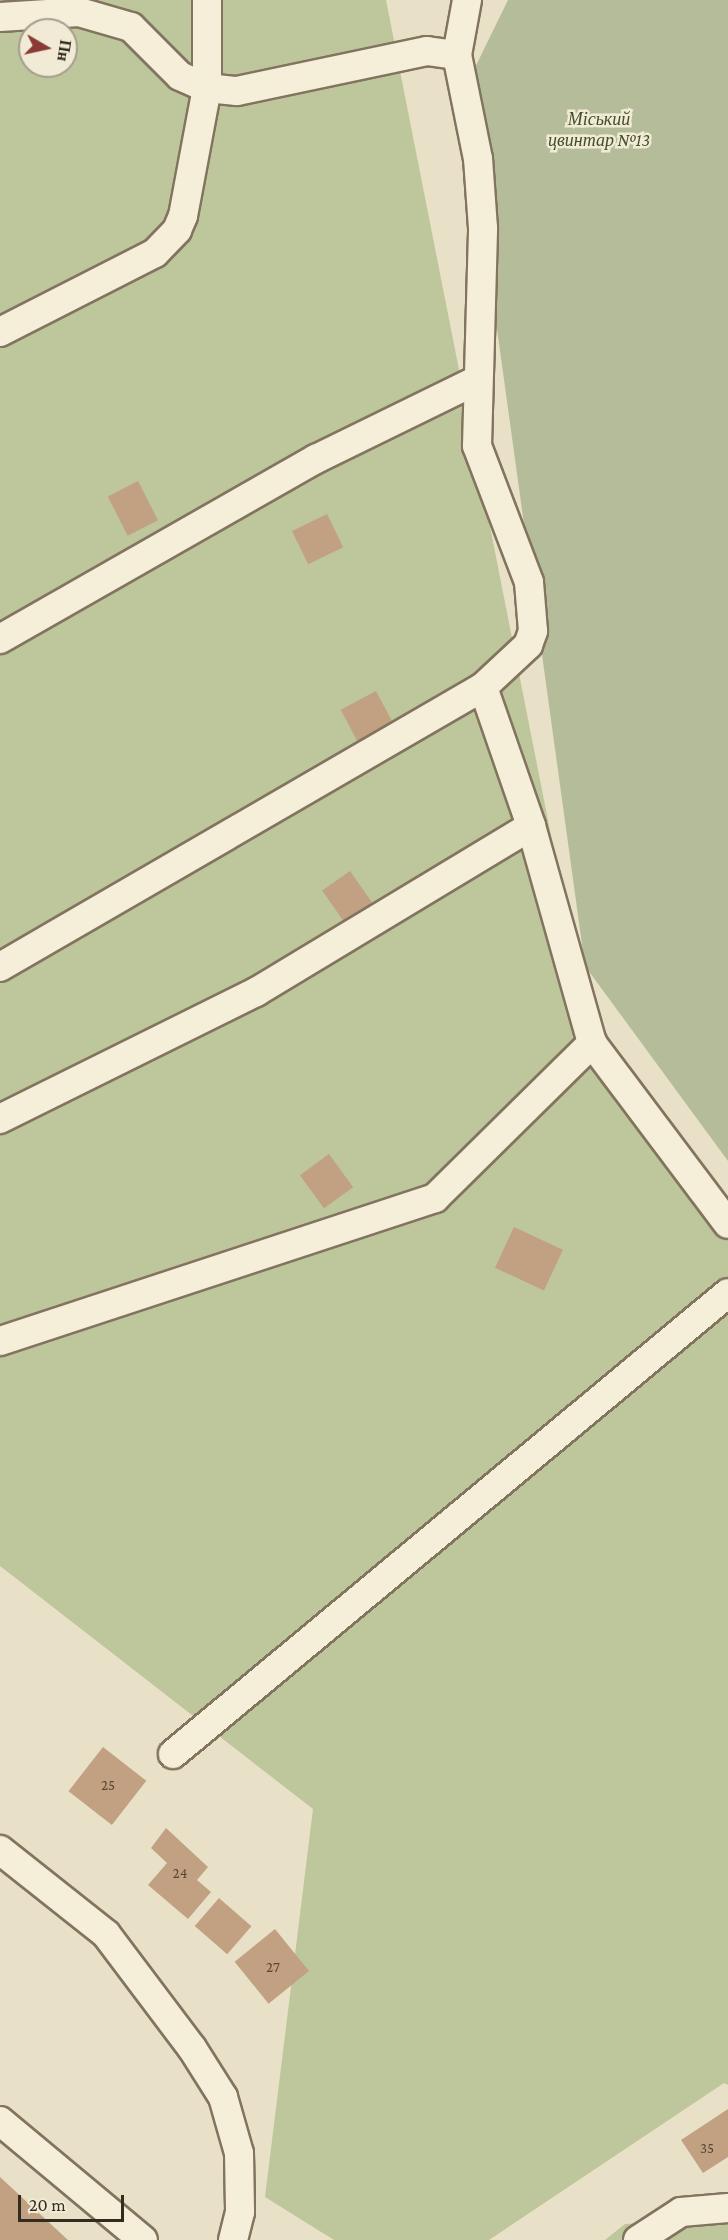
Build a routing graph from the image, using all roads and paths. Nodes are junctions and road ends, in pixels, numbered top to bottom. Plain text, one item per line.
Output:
1 (207, 0) edge
2 (467, 0) edge
3 (0, 17) edge
4 (457, 56) junction
5 (207, 88) junction
6 (0, 332) edge
7 (477, 380) junction
8 (0, 639) edge
9 (483, 687) junction
10 (531, 826) junction
11 (0, 967) edge
12 (592, 1043) junction
13 (0, 1119) edge
14 (728, 1224) edge
15 (728, 1293) edge
16 (0, 1341) edge
17 (173, 1754) dead end
18 (0, 1850) edge
19 (0, 2121) edge
20 (728, 2208) edge
21 (143, 2240) edge
22 (233, 2240) edge
23 (638, 2240) edge

1 - 5 street
2 - 4 street
3 - 5 street
4 - 5 street
4 - 7 street
5 - 6 street
7 - 8 street
7 - 9 street
9 - 10 street
9 - 11 street
10 - 12 street
10 - 13 street
12 - 14 street
12 - 16 street
15 - 17 street
18 - 22 street
19 - 21 street
20 - 23 street

